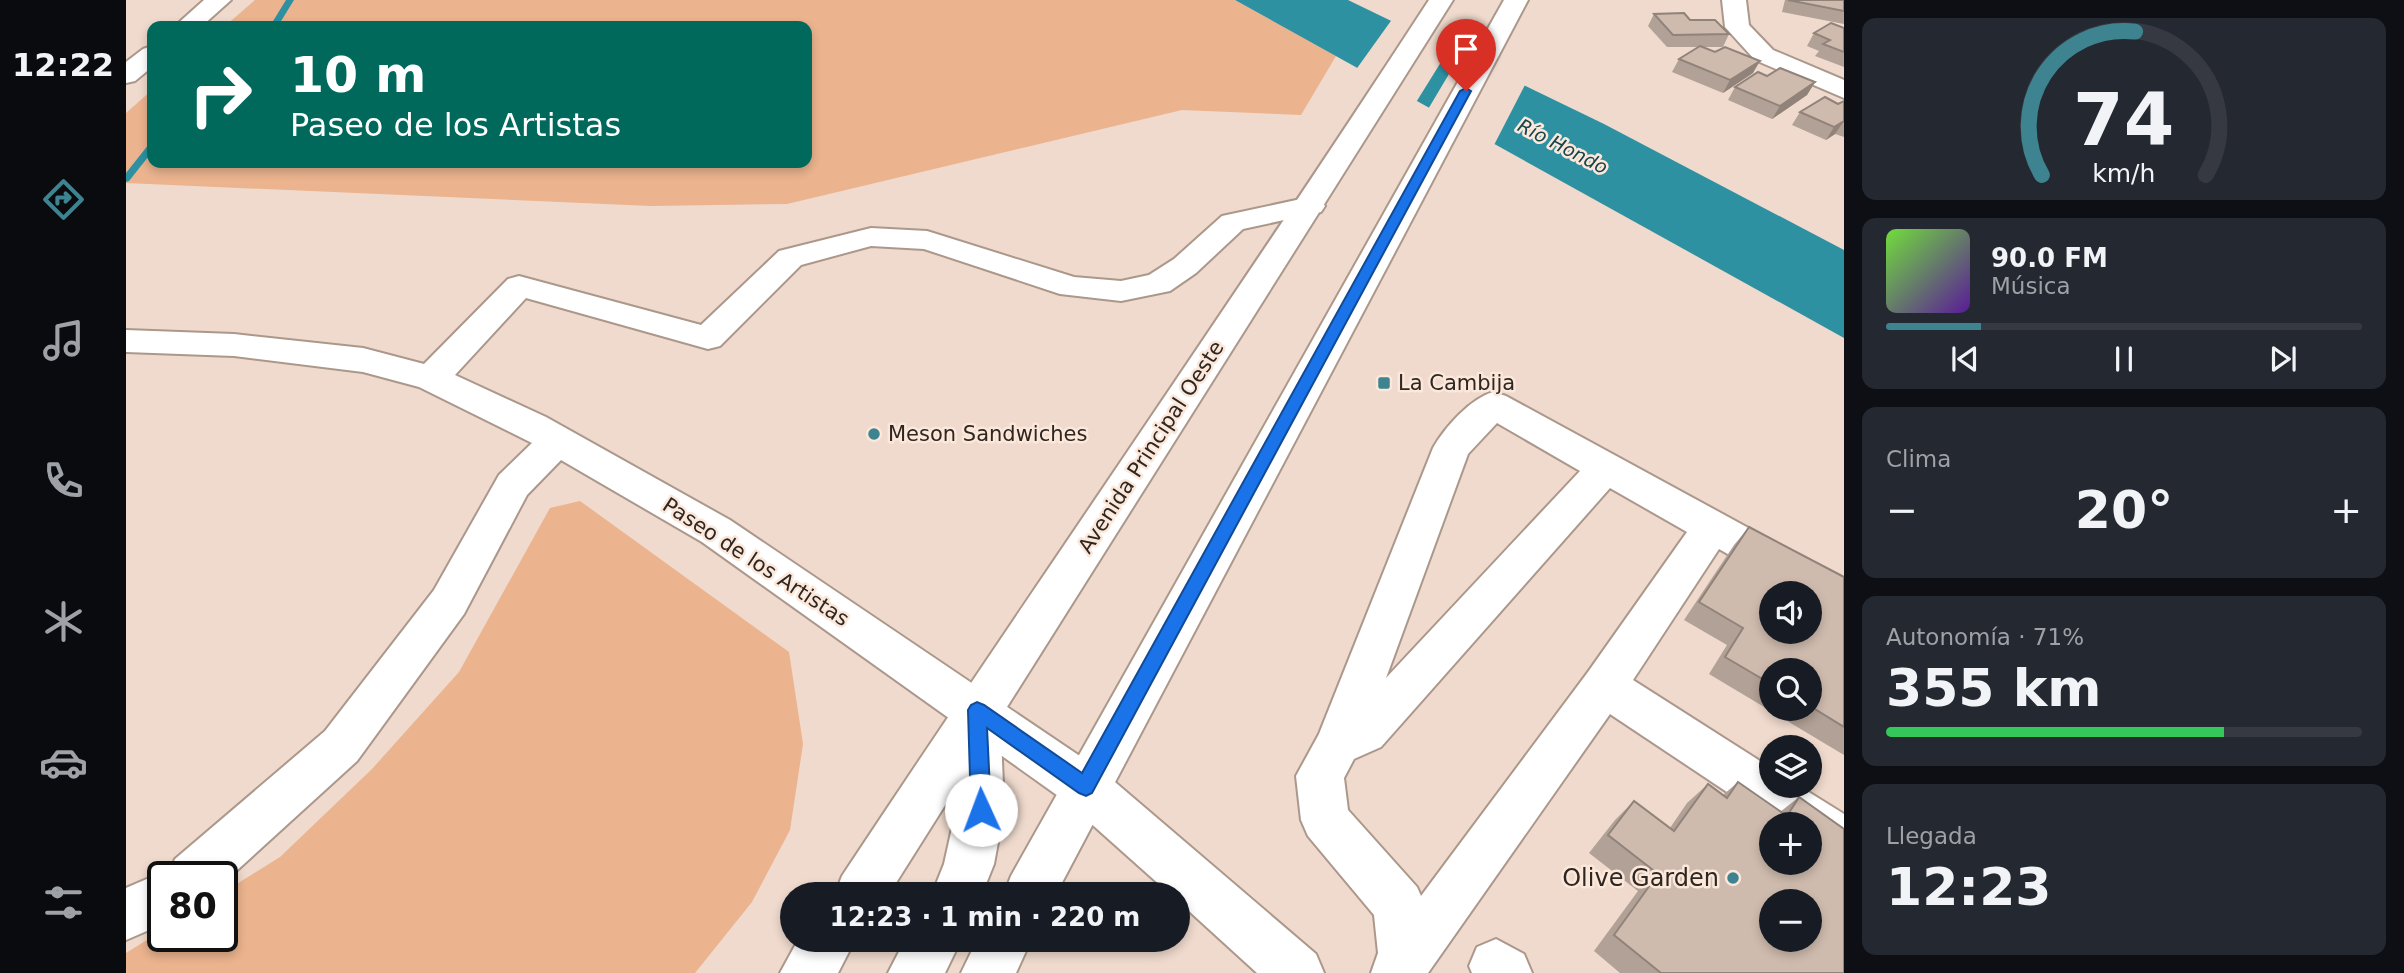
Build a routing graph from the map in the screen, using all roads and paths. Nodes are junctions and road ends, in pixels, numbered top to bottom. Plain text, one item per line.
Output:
1 (219, 0) edge
2 (1441, 0) edge
3 (1534, 0) edge
4 (1734, 0) edge
5 (1510, 10) edge
6 (193, 21) edge
7 (147, 58) edge
8 (126, 75) edge
9 (1844, 89) edge
10 (1310, 206) junction
11 (126, 341) edge
12 (431, 378) junction
13 (558, 440) junction
14 (1607, 466) junction
15 (1713, 526) junction
16 (1844, 600) edge
17 (1604, 686) junction
18 (977, 710) junction
19 (1338, 744) junction
20 (1086, 787) junction
21 (1844, 842) edge
22 (211, 861) edge
23 (868, 882) edge
24 (962, 882) edge
25 (1035, 882) edge
26 (147, 904) edge
27 (126, 914) edge
28 (821, 952) edge
29 (928, 952) edge
30 (999, 952) edge
31 (1400, 968) edge
32 (807, 973) edge
33 (915, 973) edge
34 (988, 973) edge
35 (1297, 973) edge

1 - 6 main road
2 - 10 main road, Avenida Principal Oeste
3 - 5 main road
4 - 9 main road
5 - 20 main road
7 - 8 main road
10 - 12 main road
10 - 18 main road, Avenida Principal Oeste
11 - 12 main road, Paseo de los Artistas
12 - 13 main road, Paseo de los Artistas
13 - 18 main road, Paseo de los Artistas
13 - 22 main road
14 - 15 main road
14 - 19 main road
14 - 19 main road
15 - 16 main road
15 - 17 main road
17 - 21 main road
17 - 31 main road
18 - 20 main road, Paseo de los Artistas
18 - 23 main road, Avenida Principal Oeste
18 - 24 main road
19 - 31 main road
20 - 25 main road
20 - 35 main road, Paseo de los Artistas
26 - 27 main road
28 - 32 main road
29 - 33 main road
30 - 34 main road

